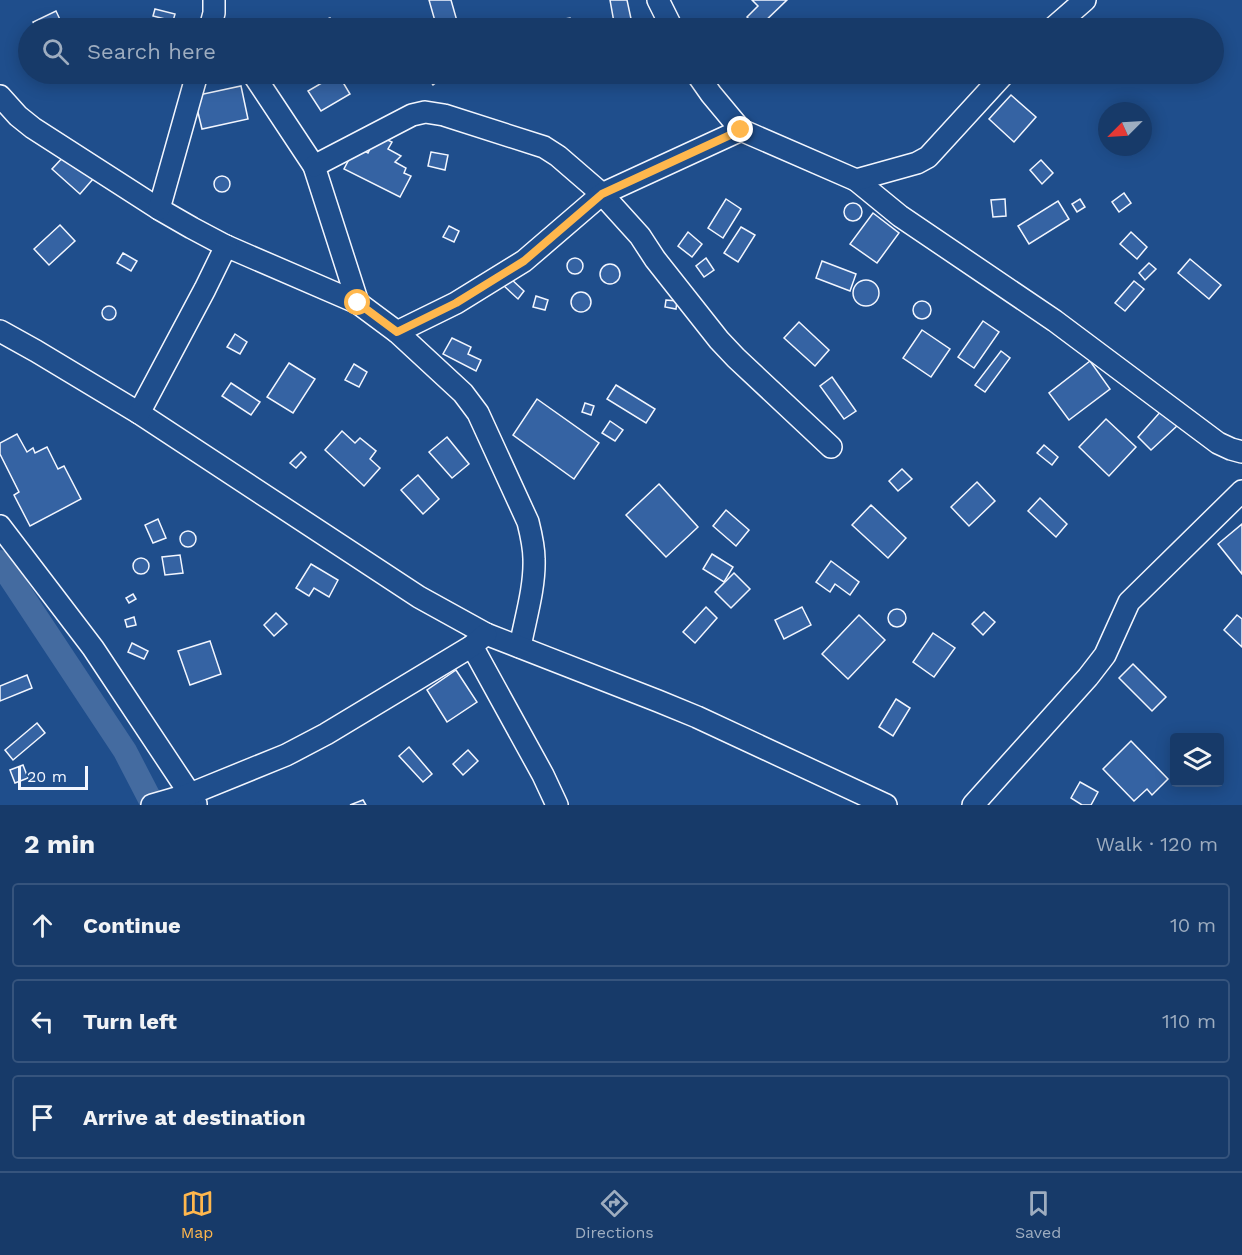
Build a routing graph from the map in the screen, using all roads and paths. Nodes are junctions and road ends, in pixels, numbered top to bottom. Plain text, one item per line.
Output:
1 (658, 0) edge
2 (1085, 0) edge
3 (667, 18) edge
4 (1064, 18) edge
5 (194, 84) edge
6 (260, 84) edge
7 (704, 84) edge
8 (995, 84) edge
9 (0, 96) edge
10 (741, 130) junction
11 (314, 166) junction
12 (856, 180) junction
13 (602, 194) junction
14 (159, 209) junction
15 (226, 246) junction
16 (358, 303) junction
17 (0, 331) edge
18 (397, 332) junction
19 (139, 413) junction
20 (831, 447) dead end
21 (1242, 452) edge
22 (1242, 491) edge
23 (0, 526) edge
24 (479, 640) junction
25 (520, 647) junction
26 (193, 799) edge
27 (152, 805) edge
28 (557, 805) edge
29 (886, 805) edge
30 (973, 805) edge

1 - 3 street
2 - 4 street
5 - 14 street
6 - 11 street
7 - 10 street
8 - 12 street
9 - 14 street
10 - 12 street
10 - 13 street
11 - 13 street
11 - 16 street
12 - 21 street
13 - 18 street
13 - 20 street
14 - 15 street
15 - 16 street
15 - 19 street
16 - 18 street
17 - 19 street
18 - 25 street
19 - 24 street
22 - 30 street
23 - 26 street
24 - 25 street
24 - 26 street
24 - 28 street
25 - 29 street
26 - 27 street

